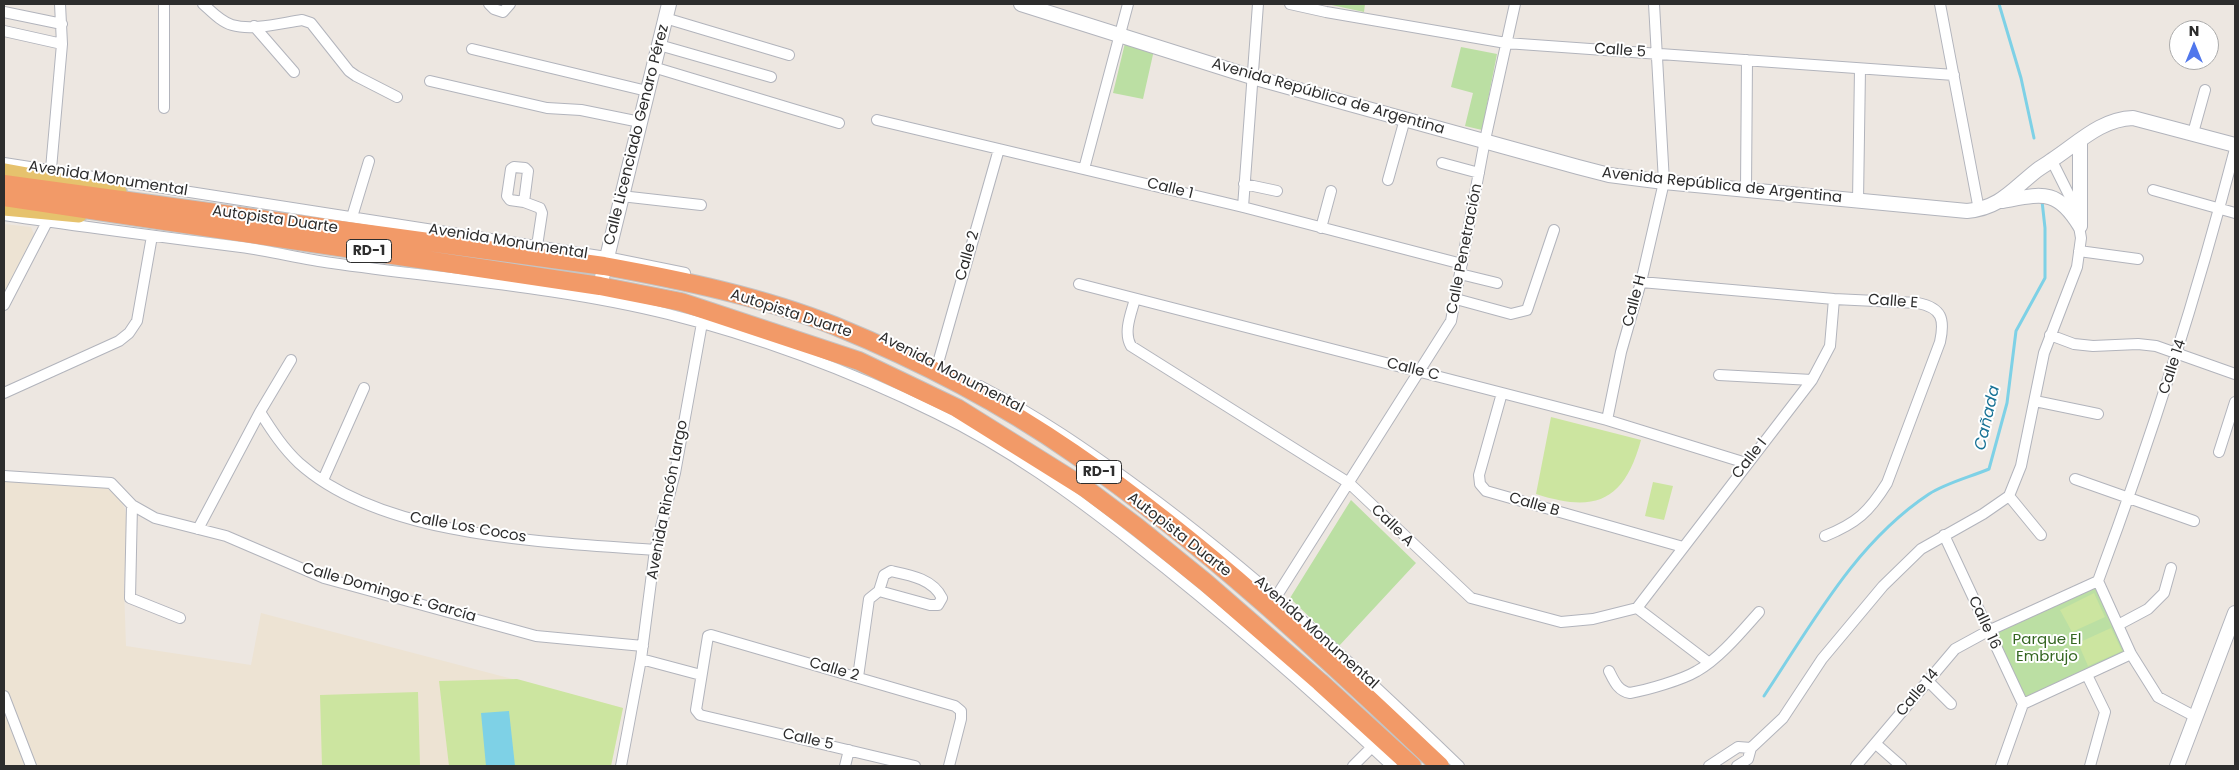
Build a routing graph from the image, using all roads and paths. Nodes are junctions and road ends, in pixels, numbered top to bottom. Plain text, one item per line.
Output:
1 (60, 4) edge
2 (164, 4) edge
3 (203, 4) edge
4 (489, 4) edge
5 (510, 4) edge
6 (669, 4) edge
7 (1020, 4) edge
8 (1128, 4) edge
9 (1258, 4) edge
10 (1290, 4) edge
11 (1515, 4) edge
12 (1654, 4) edge
13 (1940, 4) edge
14 (4, 12) edge
15 (665, 18) junction
16 (62, 24) junction
17 (254, 26) junction
18 (4, 32) edge
19 (1118, 36) junction
20 (1506, 43) junction
21 (62, 44) junction
22 (659, 45) junction
23 (472, 49) dead end
24 (1657, 54) junction
25 (789, 55) dead end
26 (1747, 60) junction
27 (653, 67) junction
28 (1860, 69) junction
29 (294, 72) dead end
30 (1954, 75) junction
31 (771, 77) dead end
32 (1252, 77) junction
33 (430, 81) dead end
34 (2205, 90) dead end
35 (647, 91) junction
36 (397, 98) dead end
37 (164, 108) dead end
38 (1404, 118) junction
39 (877, 120) dead end
40 (640, 122) junction
41 (839, 123) dead end
42 (2193, 134) junction
43 (1485, 140) junction
44 (2080, 140) junction
45 (2235, 147) edge
46 (998, 149) junction
47 (369, 161) dead end
48 (2052, 161) junction
49 (4, 163) edge
50 (1442, 163) dead end
51 (1084, 169) junction
52 (51, 170) junction
53 (4, 171) edge
54 (1479, 173) junction
55 (1388, 180) dead end
56 (1664, 182) junction
57 (4, 184) edge
58 (1244, 184) junction
59 (1277, 190) dead end
60 (1746, 190) junction
61 (2154, 190) dead end
62 (1331, 191) dead end
63 (621, 196) junction
64 (4, 197) edge
65 (1858, 201) junction
66 (2001, 201) junction
67 (524, 202) dead end
68 (701, 205) dead end
69 (1243, 207) junction
70 (4, 208) edge
71 (2220, 208) junction
72 (206, 210) junction
73 (1979, 210) junction
74 (2235, 213) edge
75 (4, 215) edge
76 (137, 217) junction
77 (352, 217) junction
78 (47, 222) junction
79 (2080, 226) junction
80 (1321, 228) junction
81 (1554, 230) dead end
82 (152, 236) junction
83 (537, 246) junction
84 (2079, 251) junction
85 (2138, 259) dead end
86 (605, 261) junction
87 (1461, 269) junction
88 (1641, 282) junction
89 (1497, 283) dead end
90 (1079, 284) dead end
91 (600, 286) junction
92 (1135, 299) junction
93 (1456, 299) junction
94 (1834, 299) junction
95 (4, 305) edge
96 (702, 323) junction
97 (776, 334) junction
98 (2050, 335) junction
99 (792, 351) junction
100 (827, 351) junction
101 (2178, 353) junction
102 (291, 360) dead end
103 (938, 363) junction
104 (1420, 372) junction
105 (2235, 374) edge
106 (1720, 375) dead end
107 (1812, 380) junction
108 (364, 388) dead end
109 (4, 393) edge
110 (1502, 393) junction
111 (2035, 401) junction
112 (2235, 402) edge
113 (260, 412) junction
114 (2098, 414) dead end
115 (1607, 420) junction
116 (2218, 452) dead end
117 (1746, 464) junction
118 (4, 476) edge
119 (2075, 479) dead end
120 (323, 480) junction
121 (1349, 483) junction
122 (2009, 496) junction
123 (2129, 498) junction
124 (132, 505) junction
125 (1121, 516) junction
126 (2194, 521) dead end
127 (198, 529) junction
128 (2041, 534) dead end
129 (1944, 535) junction
130 (1825, 536) dead end
131 (1132, 542) junction
132 (1155, 543) junction
133 (1683, 548) junction
134 (655, 550) junction
135 (2171, 568) dead end
136 (2098, 581) junction
137 (879, 591) junction
138 (1276, 597) junction
139 (1637, 608) junction
140 (1759, 612) dead end
141 (2235, 613) edge
142 (180, 618) dead end
143 (2118, 625) junction
144 (1988, 631) junction
145 (643, 646) junction
146 (2131, 654) junction
147 (641, 659) junction
148 (1708, 662) junction
149 (1609, 671) dead end
150 (701, 675) junction
151 (2087, 675) junction
152 (858, 677) junction
153 (1928, 681) junction
154 (4, 696) edge
155 (1951, 704) dead end
156 (2023, 704) junction
157 (2194, 716) junction
158 (1876, 744) junction
159 (1751, 748) junction
160 (849, 750) junction
161 (1391, 757) edge
162 (31, 766) edge
163 (621, 766) edge
164 (845, 766) edge
165 (916, 766) edge
166 (949, 766) edge
167 (1353, 766) edge
168 (1440, 766) edge
169 (1459, 766) edge
170 (1709, 766) edge
171 (1739, 766) edge
172 (1856, 766) edge
173 (1901, 766) edge
174 (2001, 766) edge
175 (2090, 766) edge
176 (2177, 766) edge

1 - 16 street
2 - 37 street
3 - 17 street
4 - 5 street
6 - 15 main road, Calle Licenciado Genaro Pérez
7 - 19 main road, Avenida República de Argentina
8 - 19 street
9 - 32 street
10 - 20 street, Calle 5
11 - 20 street, Calle Penetración
12 - 24 street, Calle H
13 - 30 street
14 - 16 street
15 - 22 main road, Calle Licenciado Genaro Pérez
15 - 25 street
16 - 21 street
17 - 29 street
17 - 36 street
18 - 21 street
19 - 32 main road, Avenida República de Argentina
19 - 51 street
20 - 24 street, Calle 5
20 - 43 street, Calle Penetración
21 - 52 street
22 - 27 main road, Calle Licenciado Genaro Pérez
22 - 31 street
23 - 35 street
24 - 26 street, Calle 5
24 - 56 street, Calle H
26 - 28 street, Calle 5
26 - 60 street
27 - 35 main road, Calle Licenciado Genaro Pérez
27 - 41 street
28 - 30 street, Calle 5
28 - 65 street
30 - 73 street
32 - 38 main road, Avenida República de Argentina
32 - 58 street
33 - 40 street
34 - 42 street
35 - 40 main road, Calle Licenciado Genaro Pérez
38 - 43 main road, Avenida República de Argentina
38 - 55 street
39 - 46 street, Calle 1
40 - 63 main road, Calle Licenciado Genaro Pérez
42 - 44 main road, Avenida República de Argentina
42 - 45 main road, Avenida República de Argentina
43 - 54 street, Calle Penetración
43 - 56 main road, Avenida República de Argentina
44 - 48 main road, Avenida República de Argentina
44 - 79 main road
45 - 71 street, Calle 14
46 - 51 street, Calle 1
46 - 103 street, Calle 2
47 - 77 street
48 - 66 main road, Avenida República de Argentina
48 - 79 street
49 - 52 street, Avenida Monumental
50 - 54 street
51 - 69 street, Calle 1
52 - 77 street, Avenida Monumental
53 - 72 main road
54 - 87 street, Calle Penetración
56 - 60 main road, Avenida República de Argentina
56 - 88 street, Calle H
57 - 72 highway, Autopista Duarte / RD-1
58 - 59 street
58 - 69 street
60 - 65 main road, Avenida República de Argentina
61 - 71 street
62 - 80 street
63 - 68 street
63 - 86 main road, Calle Licenciado Genaro Pérez
64 - 76 highway, Autopista Duarte / RD-1
65 - 73 main road, Avenida República de Argentina
66 - 73 main road, Avenida República de Argentina
66 - 79 main road
67 - 83 street
69 - 80 street, Calle 1
70 - 76 main road, Autopista Duarte
71 - 74 street
71 - 101 street, Calle 14
72 - 86 highway, Autopista Duarte / RD-1
75 - 78 street
76 - 91 highway, Autopista Duarte / RD-1
77 - 83 street, Avenida Monumental
78 - 82 street
78 - 95 street
79 - 84 street
80 - 87 street, Calle 1
81 - 93 street
82 - 96 street
82 - 109 street
83 - 86 street, Avenida Monumental
84 - 85 street
84 - 98 street
86 - 91 main road, Calle Licenciado Genaro Pérez
86 - 103 street, Avenida Monumental
86 - 168 highway, Autopista Duarte / RD-1
87 - 89 street, Calle 1
87 - 93 street, Calle Penetración
88 - 94 street, Calle E
88 - 115 street, Calle H
90 - 92 street, Calle C
91 - 97 highway, Autopista Duarte / RD-1
92 - 104 street, Calle C
92 - 121 street, Calle A
93 - 104 street, Calle Penetración
94 - 107 street, Calle I
94 - 130 street, Calle E
96 - 99 street
96 - 134 street, Avenida Rincón Largo
97 - 99 highway
97 - 100 highway, Autopista Duarte / RD-1
98 - 101 street
98 - 111 street
99 - 100 highway
99 - 131 street
100 - 125 highway, Autopista Duarte / RD-1
101 - 105 street
101 - 123 street, Calle 14
102 - 113 street
103 - 138 street, Avenida Monumental
104 - 110 street, Calle C
104 - 121 street, Calle Penetración
106 - 107 street
107 - 117 street, Calle I
108 - 120 street
110 - 115 street, Calle C
110 - 133 street, Calle B
111 - 114 street
111 - 122 street
112 - 116 street
113 - 120 street, Calle Los Cocos
113 - 127 street
115 - 117 street, Calle C
117 - 133 street, Calle I
118 - 124 street, Calle Domingo E. García
119 - 123 street
120 - 134 street, Calle Los Cocos
121 - 138 street, Calle Penetración
121 - 139 street, Calle A
122 - 128 street
122 - 129 street
123 - 126 street
123 - 136 street, Calle 14
124 - 127 street, Calle Domingo E. García
124 - 142 street
125 - 131 highway
125 - 132 highway, Autopista Duarte / RD-1
127 - 145 street, Calle Domingo E. García
129 - 144 street, Calle 16
129 - 159 street
131 - 132 highway
131 - 161 street
132 - 161 highway, Autopista Duarte / RD-1
133 - 139 street, Calle I
134 - 145 street, Avenida Rincón Largo
135 - 143 street
136 - 143 street
136 - 144 street, Calle 14
137 - 137 street
137 - 152 street
138 - 169 street, Avenida Monumental
139 - 148 street
140 - 148 street
141 - 157 main road
143 - 146 street
144 - 153 street, Calle 14
144 - 156 street, Calle 16
145 - 147 street, Avenida Rincón Largo
146 - 151 street
146 - 157 street
147 - 150 street
147 - 163 street, Avenida Rincón Largo
148 - 149 street
150 - 152 street, Calle 2
150 - 160 street, Calle 5
151 - 156 street
151 - 175 street
152 - 166 street, Calle 2
153 - 155 street
153 - 158 street, Calle 14
154 - 162 street
156 - 174 street
157 - 176 main road
158 - 172 street, Calle 14
158 - 173 street
159 - 170 street
159 - 171 street
160 - 164 street
160 - 165 street, Calle 5
161 - 167 street

